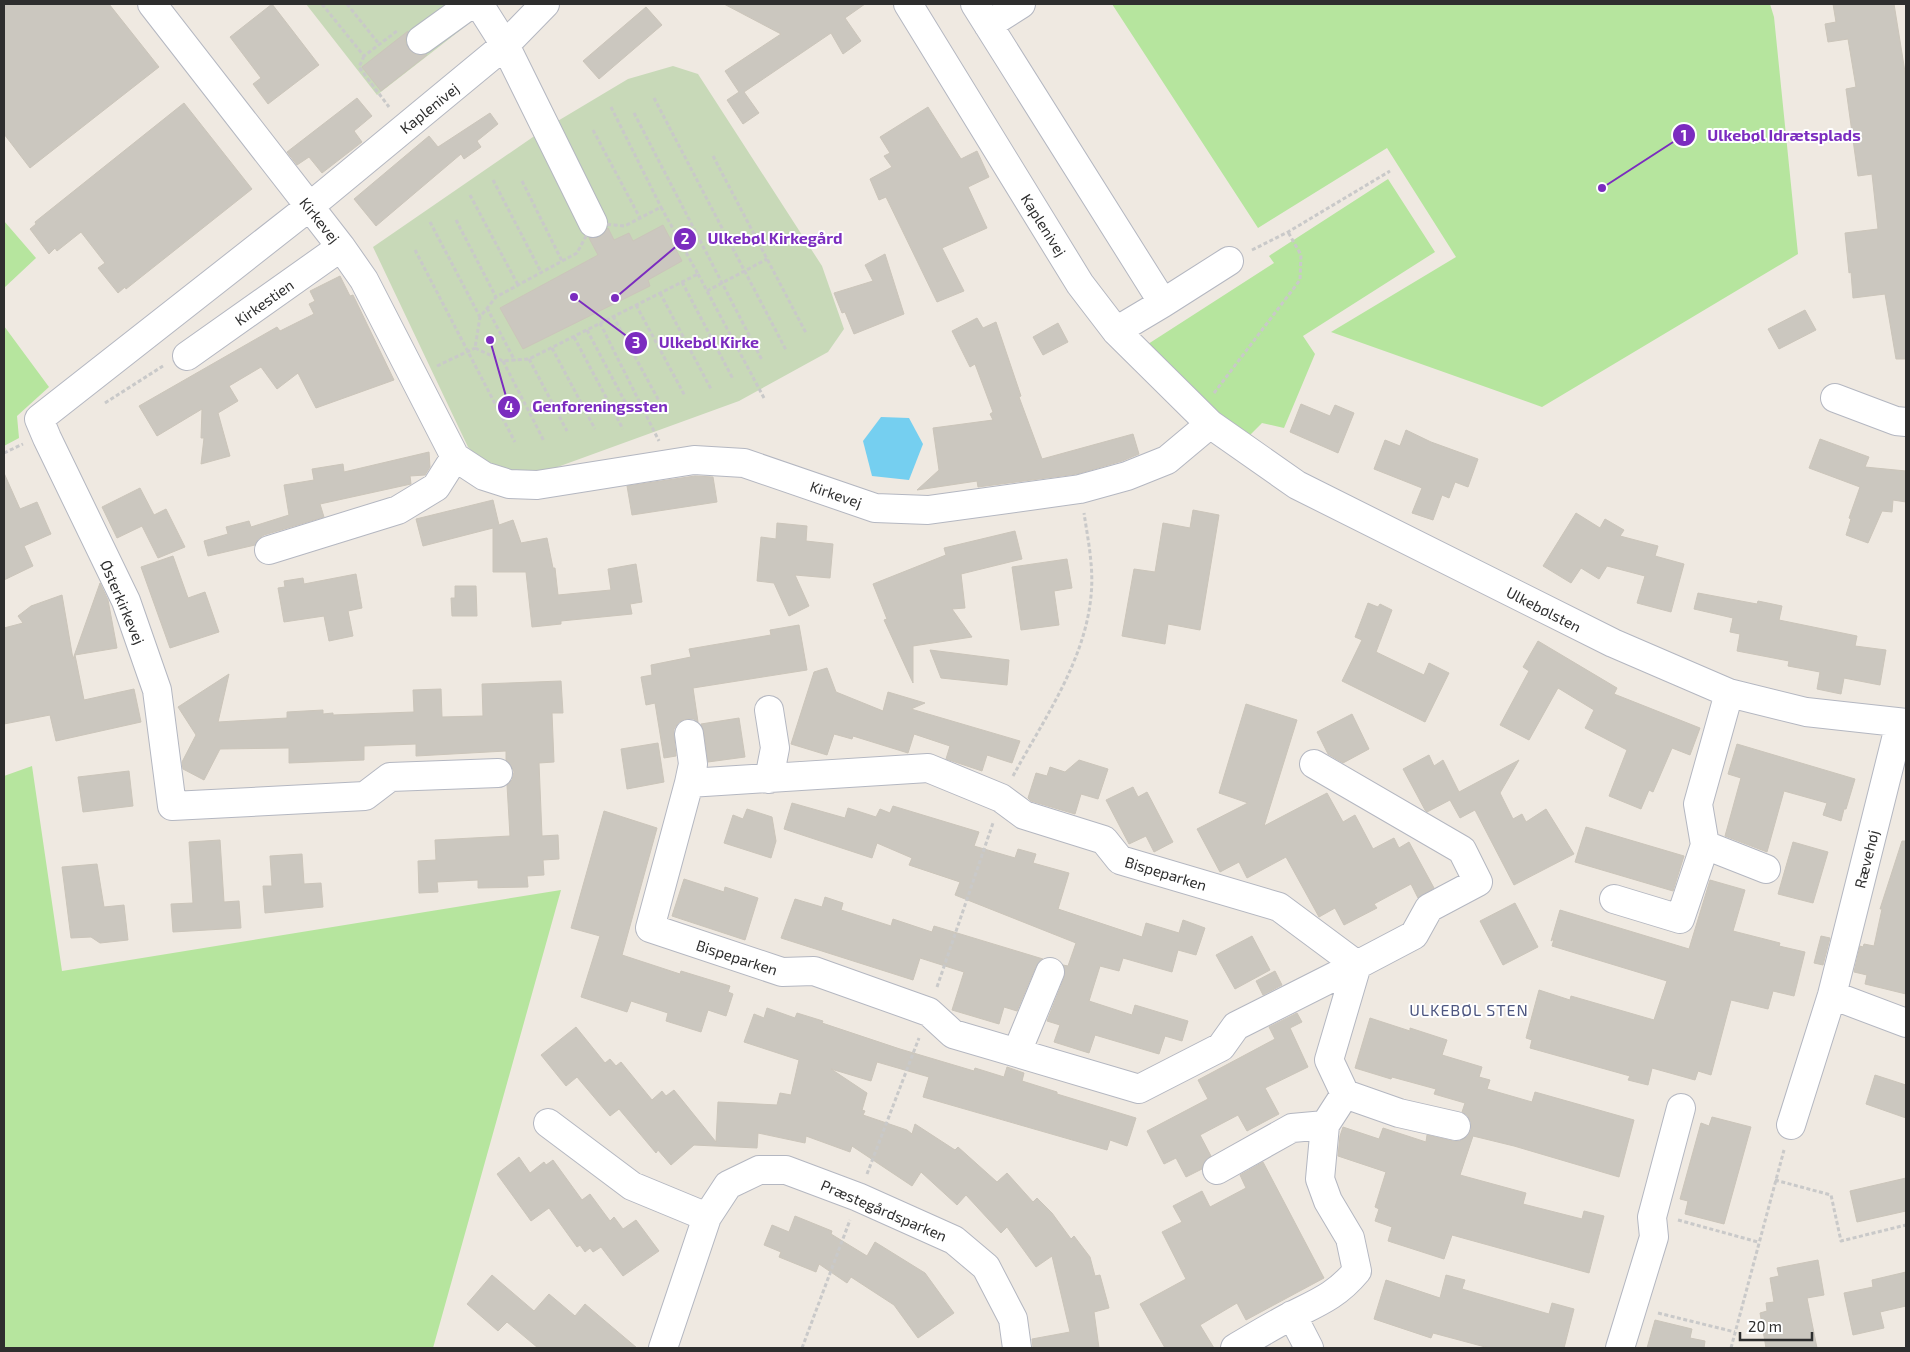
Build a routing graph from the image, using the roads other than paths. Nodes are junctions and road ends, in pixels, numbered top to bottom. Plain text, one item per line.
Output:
1 (152, 4) edge
2 (471, 4) edge
3 (479, 4) edge
4 (545, 4) edge
5 (908, 4) edge
6 (1021, 4) edge
7 (981, 14) edge
8 (421, 40) road end
9 (505, 45) junction
10 (309, 207) junction
11 (593, 224) road end
12 (341, 247) junction
13 (1229, 261) road end
14 (1163, 303) junction
15 (1116, 331) junction
16 (187, 356) dead end
17 (1835, 398) dead end
18 (1204, 419) junction
19 (1906, 422) edge
20 (455, 457) junction
21 (269, 550) dead end
22 (1729, 693) junction
23 (769, 710) dead end
24 (1903, 723) edge
25 (689, 734) dead end
26 (1314, 764) dead end
27 (498, 773) dead end
28 (769, 779) junction
29 (689, 783) junction
30 (1705, 845) junction
31 (1766, 869) dead end
32 (1614, 899) dead end
33 (1357, 965) junction
34 (1050, 972) dead end
35 (1832, 995) junction
36 (1906, 1023) edge
37 (1017, 1052) junction
38 (1345, 1094) junction
39 (1681, 1108) dead end
40 (548, 1122) dead end
41 (1324, 1125) junction
42 (1791, 1125) road end
43 (1456, 1126) dead end
44 (1217, 1170) dead end
45 (707, 1217) junction
46 (1292, 1315) junction
47 (663, 1348) edge
48 (1017, 1348) edge
49 (1235, 1348) edge
50 (1309, 1348) edge
51 (1620, 1348) edge

1 - 10 street, Kirkevej
2 - 8 street
3 - 9 street
4 - 9 street, Kaplenivej
5 - 15 street, Kaplenivej
6 - 7 street
7 - 14 street
9 - 10 street, Kaplenivej
9 - 11 street
10 - 12 street, Kirkevej
10 - 27 street, Østerkirkevej
12 - 16 street, Kirkestien
12 - 20 street, Kirkevej
13 - 14 street
14 - 15 street
15 - 18 street, Kaplenivej
17 - 19 street
18 - 20 street, Kirkevej
18 - 22 street, Ulkebølsten
20 - 21 street
22 - 24 street, Ulkebølsten
22 - 30 street
23 - 28 street
24 - 35 street, Rævehøj
25 - 29 street, Bispeparken
26 - 33 street, Bispeparken
28 - 29 street, Bispeparken
28 - 33 street, Bispeparken
29 - 37 street, Bispeparken
30 - 31 street
30 - 32 street
33 - 37 street, Bispeparken
33 - 38 street
34 - 37 street
35 - 36 street
35 - 42 street, Rævehøj
38 - 41 street
38 - 43 street
39 - 51 street
40 - 45 street
41 - 44 street
41 - 46 street
45 - 47 street, Præstegårdsparken
45 - 48 street, Præstegårdsparken
46 - 49 street
46 - 50 street

